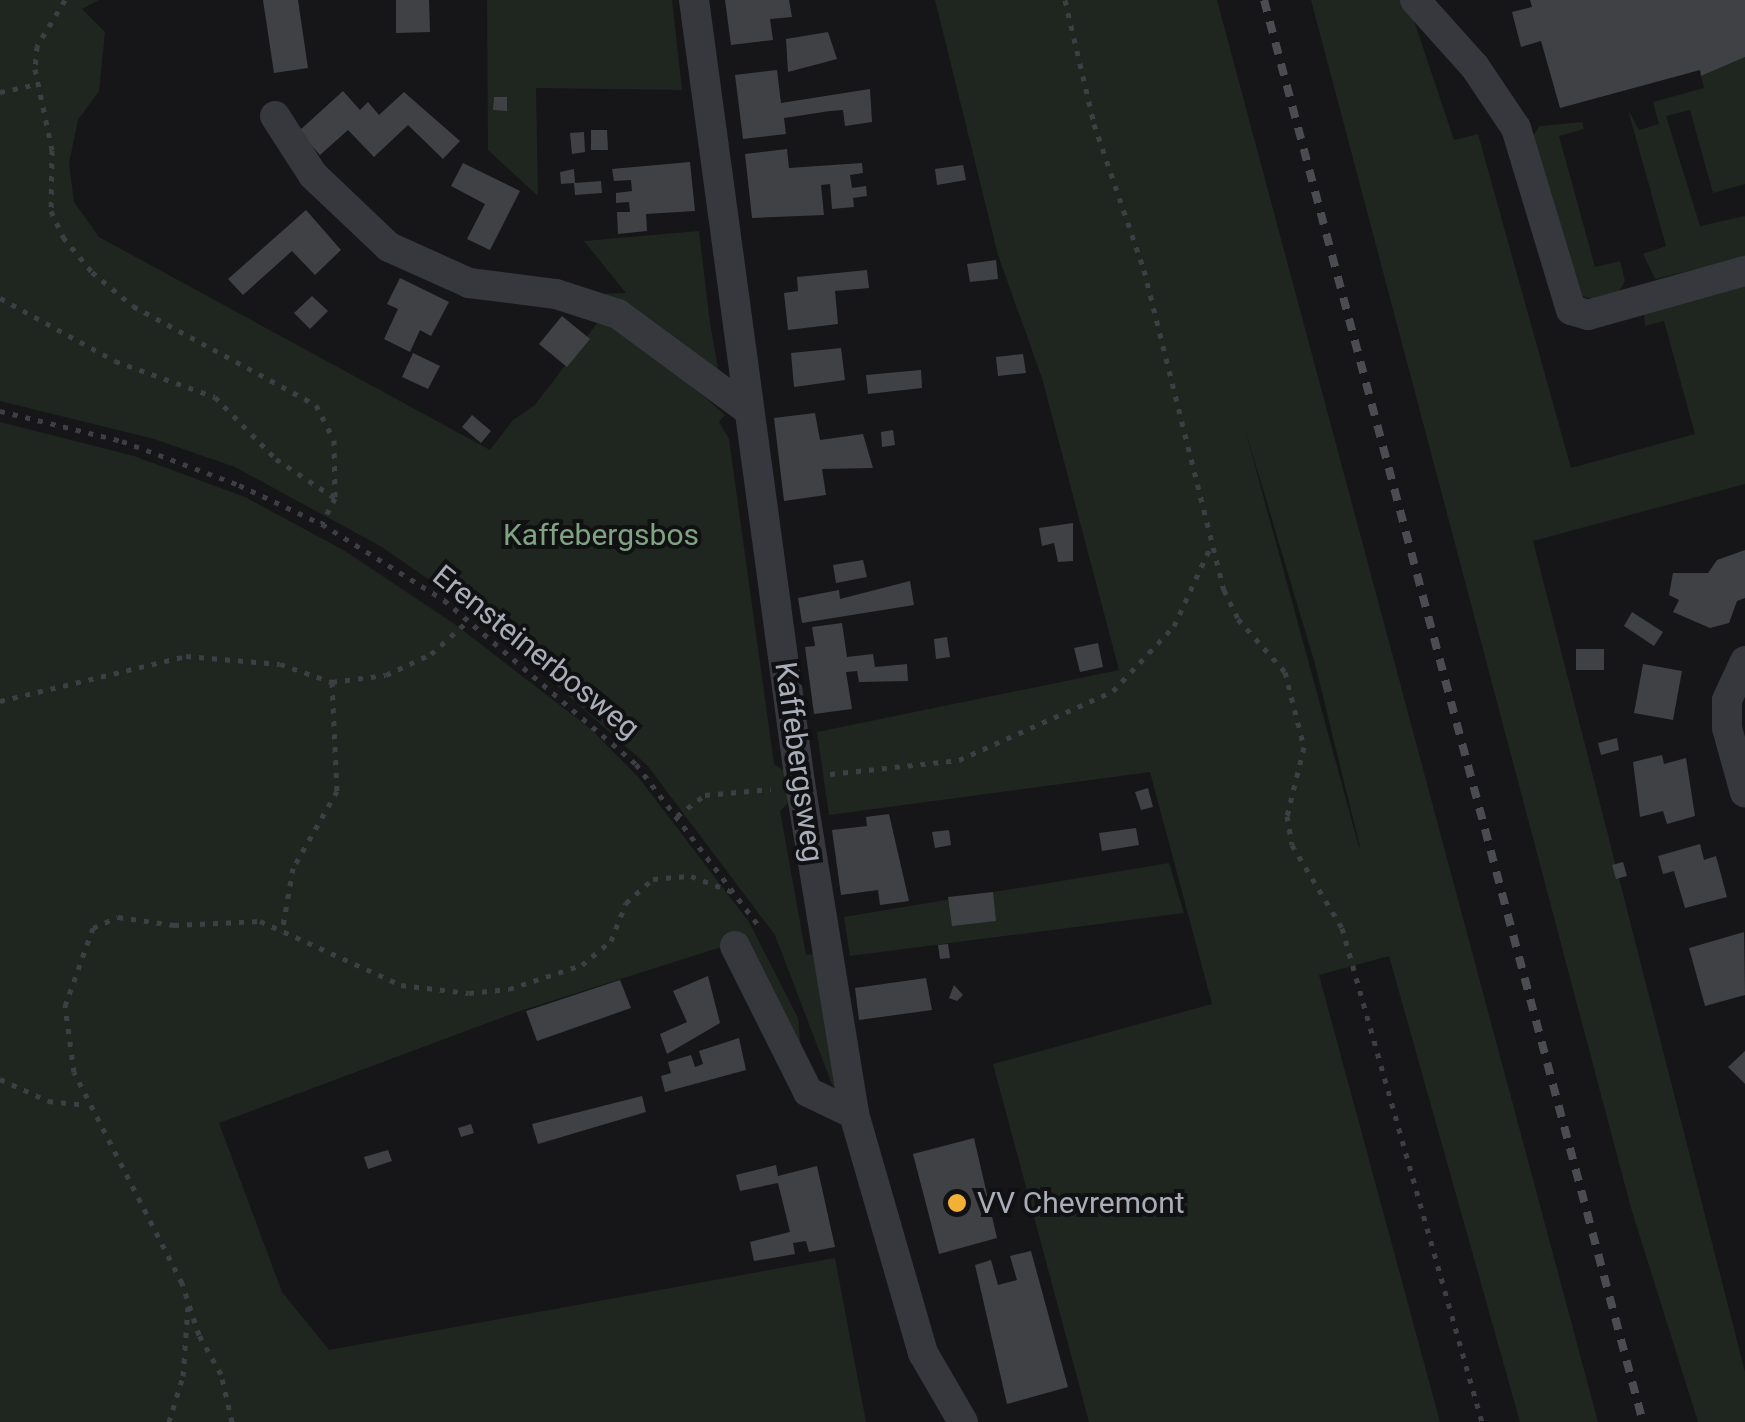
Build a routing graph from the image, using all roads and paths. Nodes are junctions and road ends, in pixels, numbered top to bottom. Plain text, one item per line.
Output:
1 (65, 0) edge
2 (694, 0) edge
3 (1064, 0) edge
4 (1415, 2) edge
5 (38, 84) junction
6 (0, 92) edge
7 (276, 116) dead end
8 (1745, 271) edge
9 (0, 298) edge
10 (746, 409) junction
11 (0, 411) edge
12 (335, 498) junction
13 (322, 524) junction
14 (1211, 546) junction
15 (468, 621) junction
16 (1745, 661) edge
17 (332, 682) junction
18 (0, 701) edge
19 (800, 783) junction
20 (1745, 793) edge
21 (677, 816) junction
22 (738, 894) junction
23 (282, 932) junction
24 (764, 934) dead end
25 (735, 946) dead end
26 (0, 1079) edge
27 (88, 1105) junction
28 (854, 1114) junction
29 (188, 1303) junction
30 (169, 1422) edge
31 (232, 1422) edge
32 (963, 1422) edge
33 (1482, 1422) edge

1 - 5 path
2 - 10 street, Kaffebergsweg
3 - 14 path
4 - 8 street
5 - 6 path
5 - 12 path
7 - 10 street
9 - 12 path
10 - 19 street, Kaffebergsweg
11 - 13 path, Erensteinerbosweg
12 - 13 path
13 - 15 path, Erensteinerbosweg
14 - 19 path
14 - 33 path
15 - 17 path
15 - 21 path, Erensteinerbosweg
16 - 20 street
17 - 18 path
17 - 23 path
19 - 21 path
19 - 28 street, Kaffebergsweg
21 - 22 path, Erensteinerbosweg
22 - 23 path
22 - 24 path, Erensteinerbosweg
23 - 27 path
25 - 28 street
26 - 27 path
27 - 29 path
28 - 32 street, Kaffebergsweg
29 - 30 path
29 - 31 path

